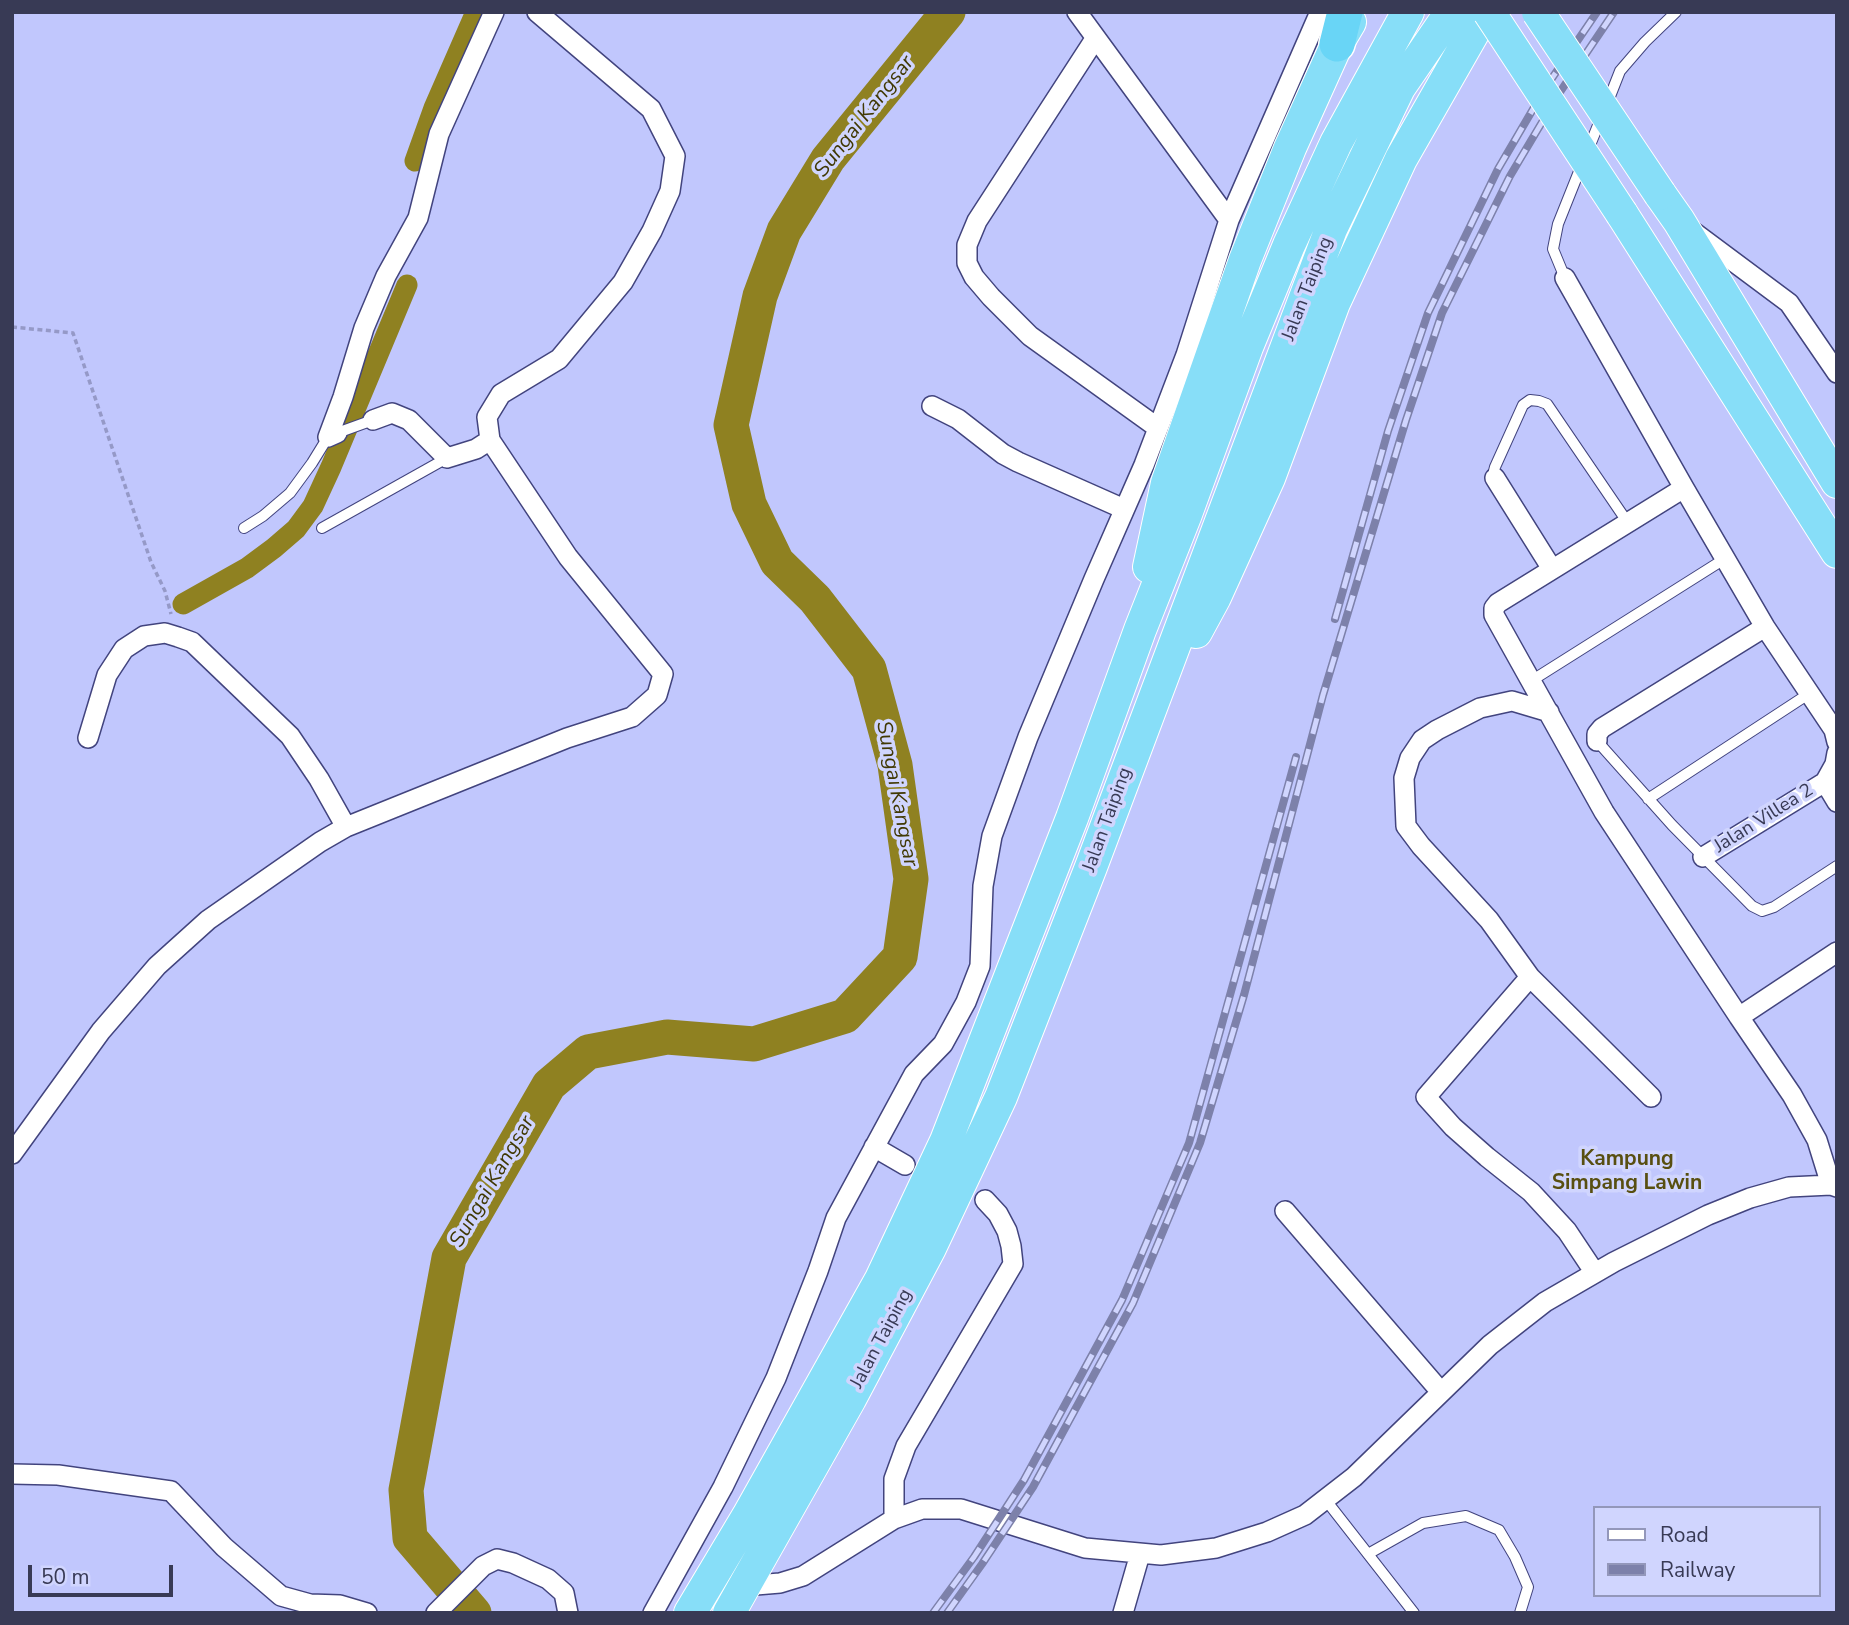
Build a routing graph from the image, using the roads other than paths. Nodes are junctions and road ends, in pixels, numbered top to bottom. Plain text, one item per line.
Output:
1 (494, 12) edge
2 (537, 12) edge
3 (1077, 12) edge
4 (1320, 12) edge
5 (1355, 12) edge
6 (1408, 12) edge
7 (1451, 12) edge
8 (1487, 12) edge
9 (1538, 12) edge
10 (1676, 12) edge
11 (1341, 28) edge
12 (1095, 38) junction
13 (1229, 220) junction
14 (1679, 221) junction
15 (1565, 278) joint
16 (1837, 373) edge
17 (932, 406) dead end
18 (373, 420) joint
19 (1158, 428) junction
20 (332, 435) junction
21 (490, 440) junction
22 (447, 458) junction
23 (1495, 478) joint
24 (1837, 482) edge
25 (1684, 488) junction
26 (1124, 509) junction
27 (1628, 524) junction
28 (244, 528) dead end
29 (323, 528) dead end
30 (1837, 552) edge
31 (1726, 558) junction
32 (1552, 569) junction
33 (1765, 627) junction
34 (1140, 630) junction
35 (1531, 681) junction
36 (1810, 693) junction
37 (1154, 697) junction
38 (1549, 712) junction
39 (88, 737) dead end
40 (1597, 741) joint
41 (1837, 742) edge
42 (1837, 753) edge
43 (1825, 782) junction
44 (1647, 799) junction
45 (1837, 802) edge
46 (346, 827) junction
47 (1703, 857) junction
48 (1837, 866) edge
49 (1837, 952) edge
50 (1530, 977) junction
51 (1739, 1017) junction
52 (1651, 1097) dead end
53 (874, 1147) junction
54 (12, 1154) edge
55 (905, 1166) dead end
56 (1834, 1186) edge
57 (985, 1200) dead end
58 (1285, 1211) dead end
59 (1595, 1273) junction
60 (1441, 1392) junction
61 (12, 1474) edge
62 (1325, 1499) junction
63 (894, 1519) junction
64 (1140, 1554) junction
65 (1368, 1554) junction
66 (737, 1599) edge
67 (438, 1610) edge
68 (367, 1613) edge
69 (568, 1613) edge
70 (653, 1613) edge
71 (690, 1613) edge
72 (1123, 1613) edge
73 (1414, 1613) edge
74 (1520, 1613) edge

1 - 20 street
2 - 21 street
3 - 12 street
4 - 13 street
5 - 11 highway
6 - 34 highway, Jalan Taiping
7 - 37 highway, Jalan Taiping
8 - 30 highway, bridge
8 - 37 highway
9 - 14 highway, bridge
10 - 15 lane
11 - 34 highway
12 - 13 street
12 - 19 street
13 - 19 street
14 - 16 street
14 - 24 highway
15 - 25 street
17 - 26 street
18 - 20 lane
18 - 22 street
19 - 26 street
20 - 28 lane
21 - 22 street
21 - 46 street
22 - 29 lane
23 - 27 lane
23 - 32 street
25 - 27 street
25 - 31 street
26 - 53 street
27 - 32 street
31 - 33 street
31 - 35 lane
32 - 35 street
33 - 36 street
33 - 40 street
34 - 71 highway, Jalan Taiping
35 - 38 street
36 - 41 street
36 - 44 lane
37 - 66 highway, Jalan Taiping
38 - 50 street
38 - 51 street
39 - 46 street
40 - 44 lane
42 - 43 street
43 - 45 street
43 - 47 street, Jalan Villea 2
44 - 47 lane
46 - 54 street
47 - 48 lane
49 - 51 street
50 - 52 street
50 - 59 street
51 - 56 street
53 - 55 street
53 - 70 street
56 - 59 street
57 - 63 street
58 - 60 street
59 - 60 street
60 - 62 street
61 - 68 street
62 - 64 street
62 - 65 lane
63 - 64 street
63 - 66 street
64 - 72 street
65 - 73 lane
65 - 74 lane
67 - 69 street

